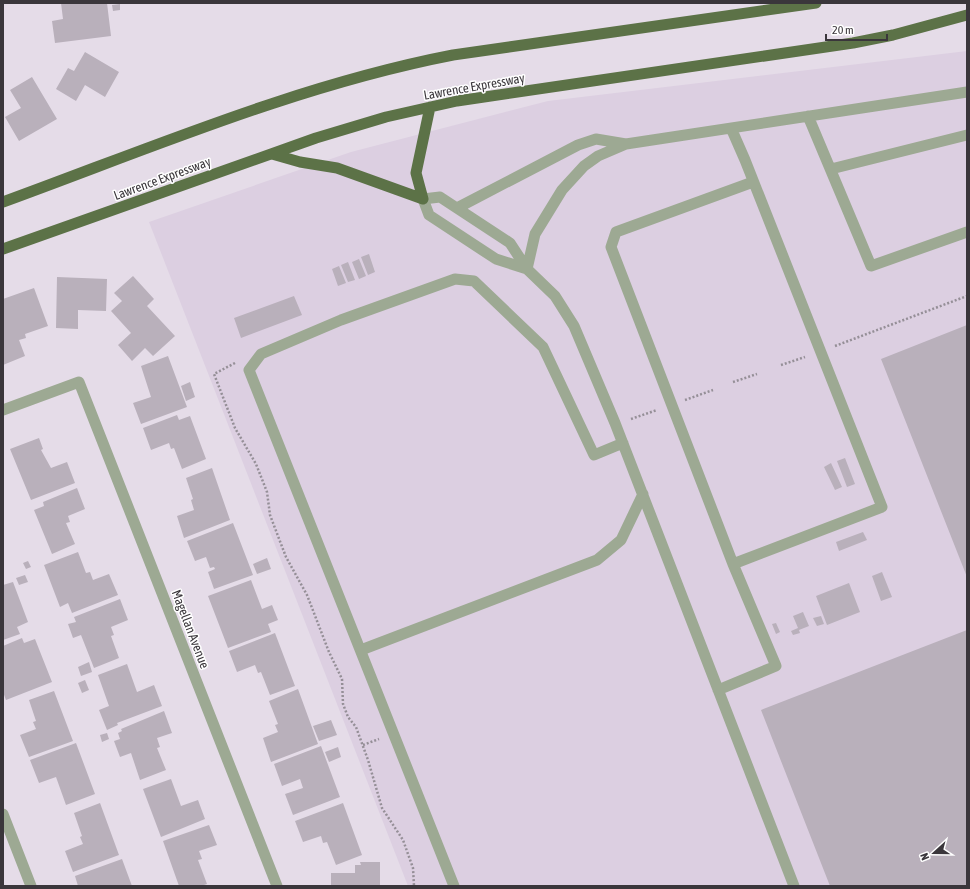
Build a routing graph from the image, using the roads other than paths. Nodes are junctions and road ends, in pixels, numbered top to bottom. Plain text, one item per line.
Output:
1 (816, 3) edge
2 (965, 18) edge
3 (967, 92) edge
4 (430, 107) junction
5 (808, 116) junction
6 (731, 128) junction
7 (967, 135) edge
8 (626, 144) junction
9 (272, 154) junction
10 (831, 170) junction
11 (753, 182) junction
12 (423, 200) junction
13 (3, 202) edge
14 (457, 208) junction
15 (967, 232) edge
16 (3, 249) edge
17 (527, 269) junction
18 (3, 410) edge
19 (623, 443) junction
20 (643, 494) junction
21 (733, 564) junction
22 (361, 650) junction
23 (718, 690) junction
24 (3, 814) edge
25 (31, 886) edge
26 (277, 886) edge
27 (454, 886) edge
28 (794, 886) edge

1 - 13 highway
2 - 4 highway, Lawrence Expressway
3 - 5 street
4 - 9 highway, Lawrence Expressway
4 - 12 highway
5 - 6 street
5 - 10 street
6 - 8 street
6 - 11 street
7 - 10 street
8 - 14 street
8 - 17 street
9 - 12 highway
9 - 16 highway, Lawrence Expressway
10 - 15 street
11 - 21 street
11 - 21 street
12 - 14 street
12 - 17 street
14 - 17 street
17 - 19 street
18 - 26 street, Magellan Avenue
19 - 20 street
19 - 22 street
20 - 22 street
20 - 23 street
21 - 23 street
22 - 27 street
23 - 28 street
24 - 25 street

